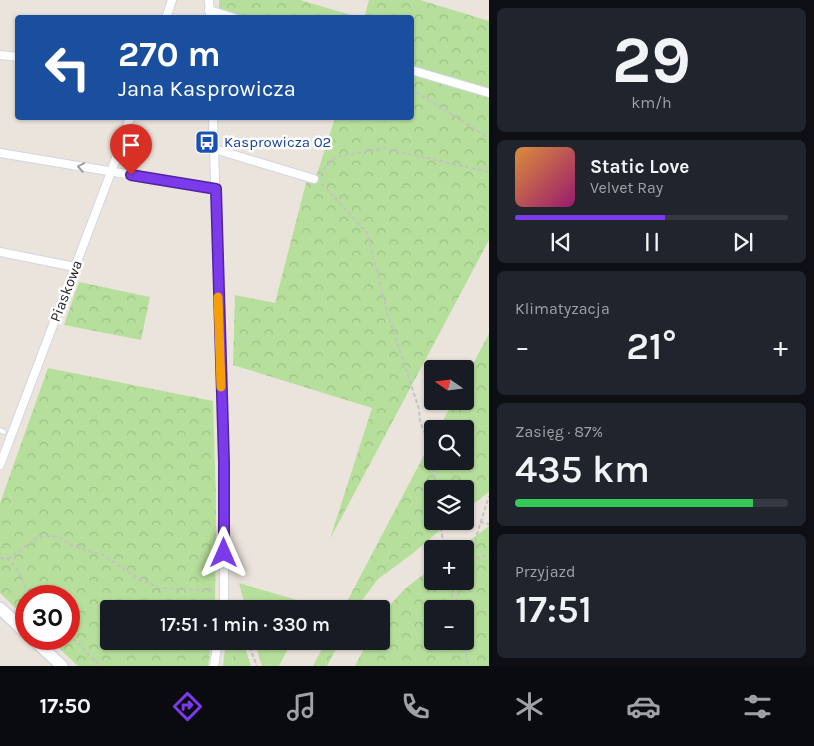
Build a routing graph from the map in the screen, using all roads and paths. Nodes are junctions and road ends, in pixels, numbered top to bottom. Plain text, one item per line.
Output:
1 (172, 0) edge
2 (209, 0) edge
3 (209, 14) edge
4 (167, 15) edge
5 (0, 55) edge
6 (15, 57) edge
7 (414, 71) edge
8 (414, 91) edge
9 (489, 93) edge
10 (129, 120) edge
11 (212, 120) edge
12 (489, 138) edge
13 (214, 148) junction
14 (0, 153) edge
15 (111, 172) junction
16 (489, 172) edge
17 (314, 179) junction
18 (216, 189) junction
19 (0, 252) edge
20 (75, 267) junction
21 (0, 465) edge
22 (435, 480) edge
23 (489, 496) edge
24 (480, 522) junction
25 (489, 524) edge
26 (474, 540) edge
27 (489, 554) edge
28 (0, 558) edge
29 (8, 559) junction
30 (474, 560) edge
31 (24, 585) edge
32 (224, 589) junction
33 (224, 600) edge
34 (0, 608) edge
35 (15, 622) edge
36 (80, 645) edge
37 (45, 650) edge
38 (217, 650) edge
39 (251, 650) edge
40 (464, 650) edge
41 (62, 666) edge
42 (100, 666) edge
43 (214, 666) edge
44 (257, 666) edge
45 (468, 666) edge

1 - 4 street
2 - 3 street
5 - 6 street
7 - 9 street
8 - 12 path
10 - 15 street, Piaskowa
11 - 13 street
13 - 17 street
13 - 18 street
15 -> 14 street
15 - 18 street
15 - 20 street, Piaskowa
16 - 17 path
17 - 22 path
18 - 32 street
19 - 20 street
20 - 21 street, Piaskowa
23 - 24 path
24 - 25 path
24 - 26 path
27 - 30 path
28 - 29 path
29 - 31 path
29 - 32 path
32 - 33 street
34 - 35 main road
36 - 42 path
37 - 41 main road
38 - 43 street
39 - 44 path
40 - 45 path

